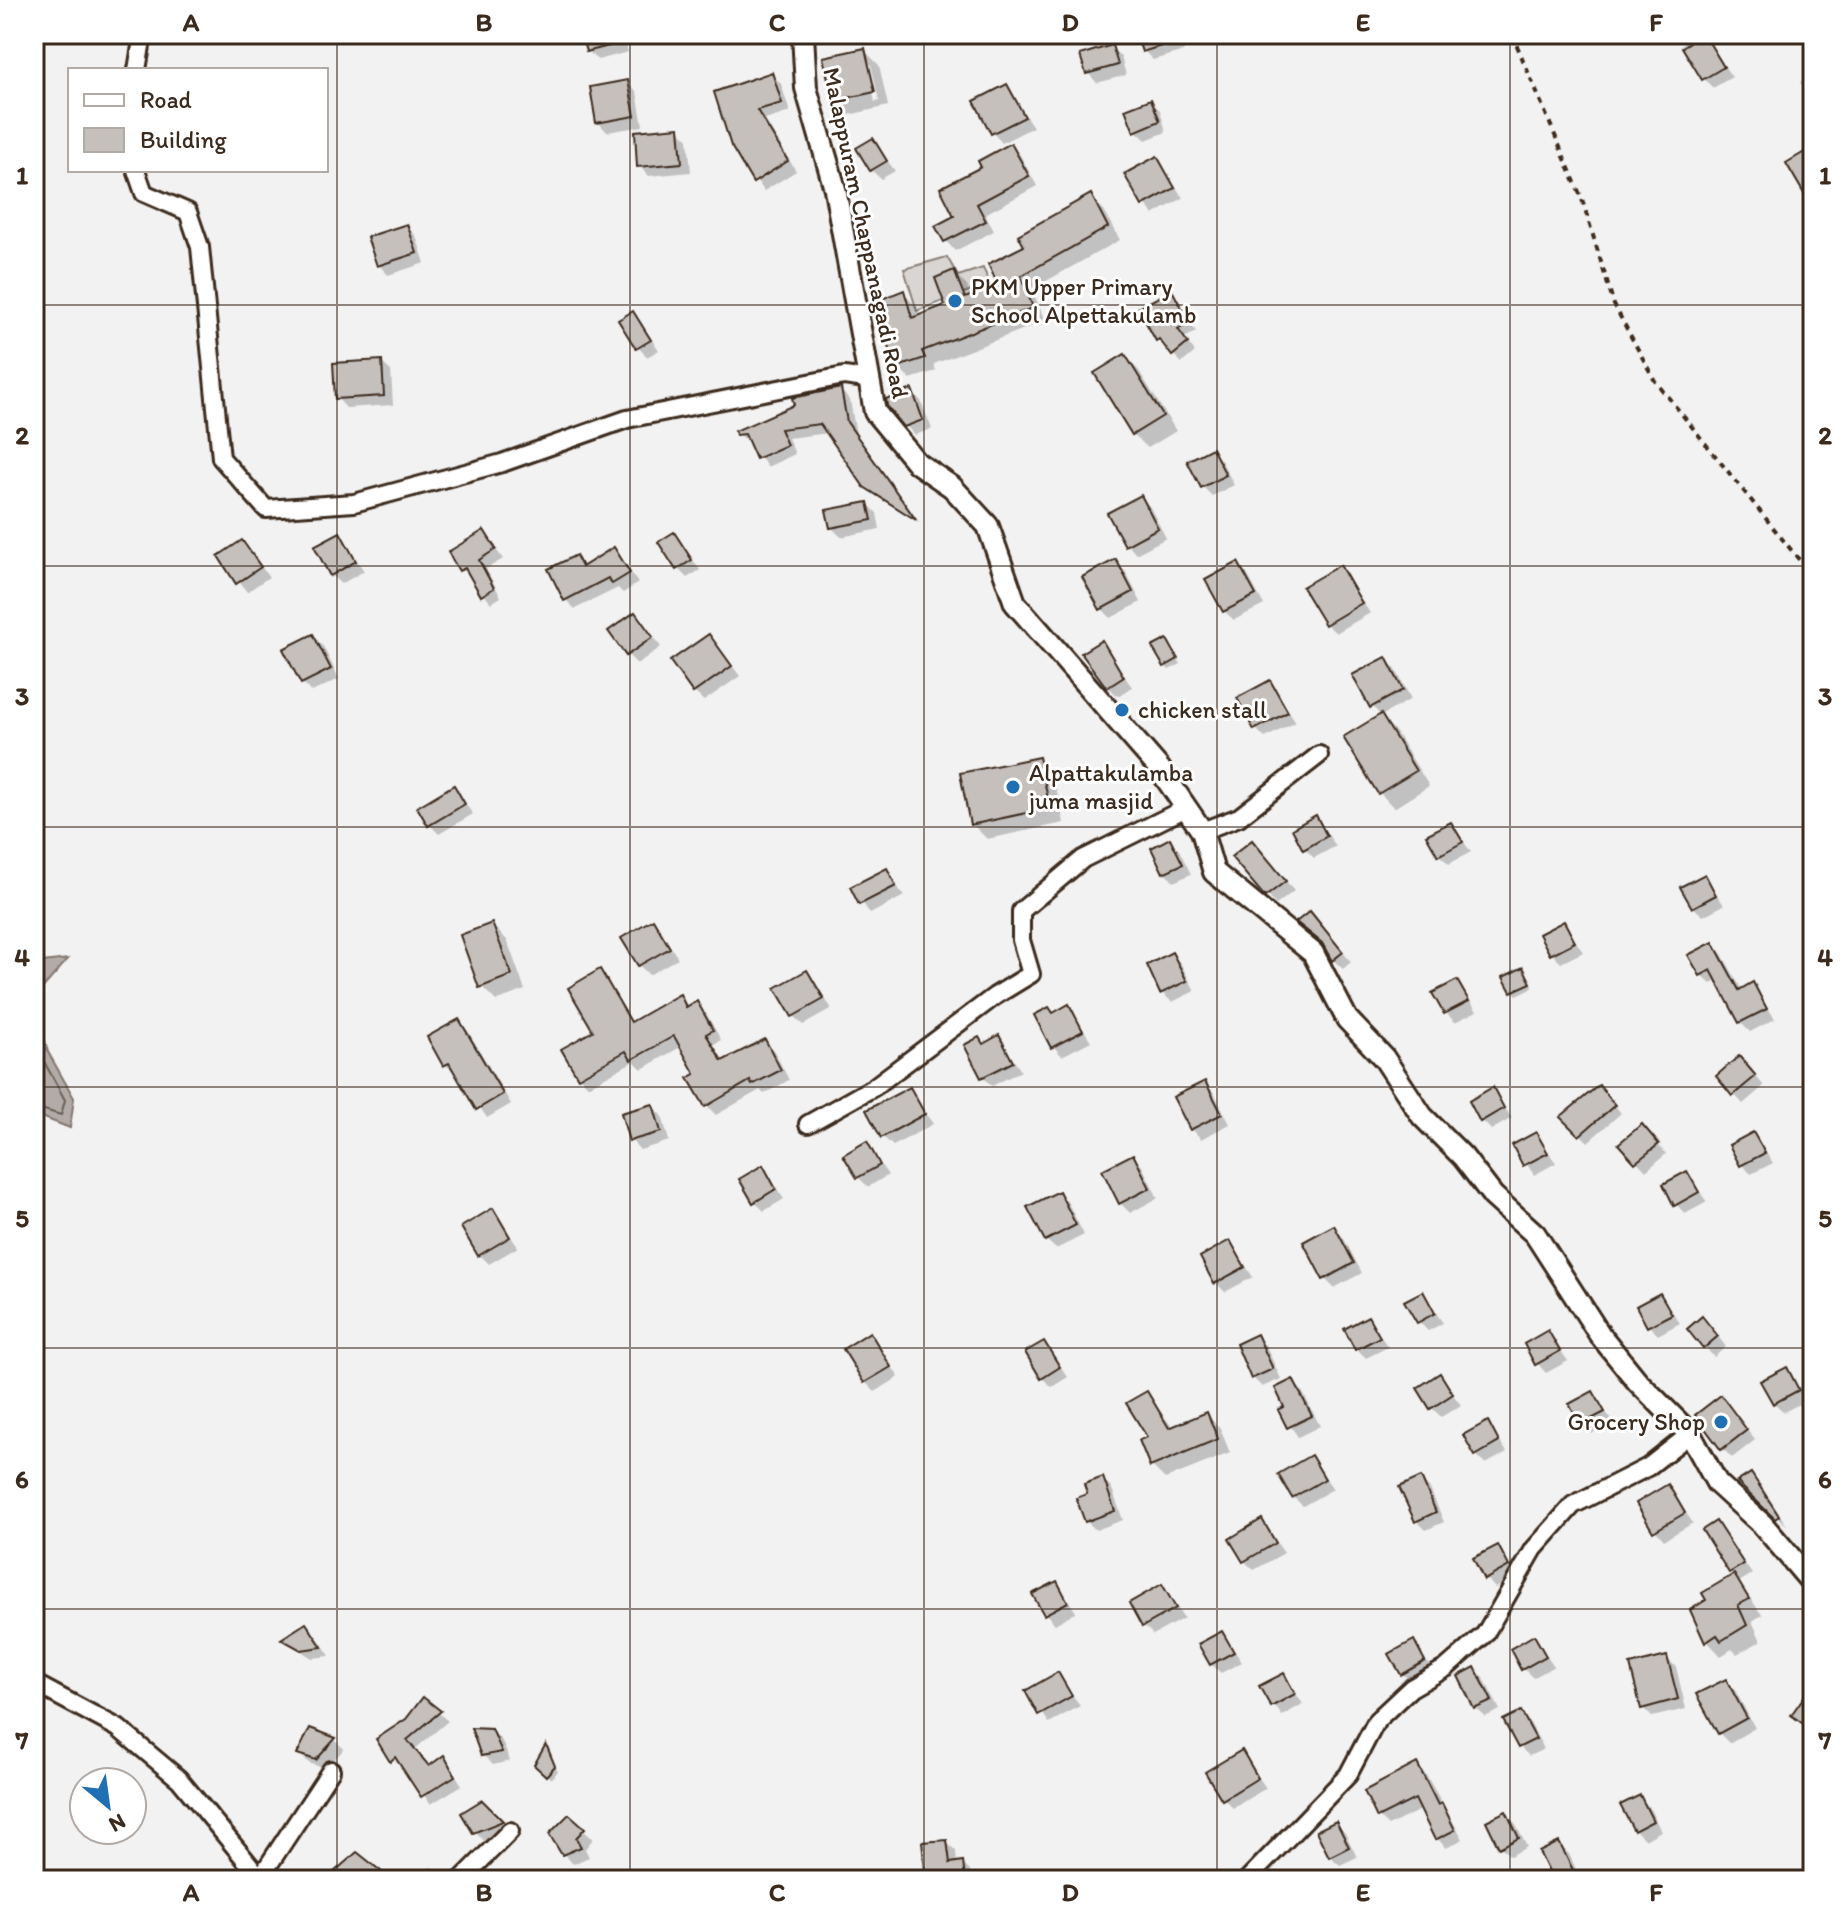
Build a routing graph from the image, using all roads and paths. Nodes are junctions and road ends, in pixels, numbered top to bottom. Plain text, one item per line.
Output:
1 (143, 34) edge
2 (803, 34) edge
3 (1512, 34) edge
4 (137, 68) edge
5 (137, 172) edge
6 (866, 379) junction
7 (1813, 577) edge
8 (1319, 755) dead end
9 (1186, 808) junction
10 (1202, 831) junction
11 (808, 1124) dead end
12 (1690, 1434) junction
13 (1813, 1584) edge
14 (34, 1683) edge
15 (331, 1770) dead end
16 (510, 1831) dead end
17 (261, 1879) edge
18 (461, 1880) edge
19 (1247, 1880) edge

1 - 4 street
2 - 6 street, Malappuram Chappanagadi Road
3 - 7 path
5 - 6 street
6 - 9 street, Malappuram Chappanagadi Road
8 - 10 street
9 - 10 street, Malappuram Chappanagadi Road
9 - 11 street
10 - 12 street, Malappuram Chappanagadi Road
12 - 13 street, Malappuram Chappanagadi Road
12 - 19 street
14 - 17 street
15 - 17 street
16 - 18 street

